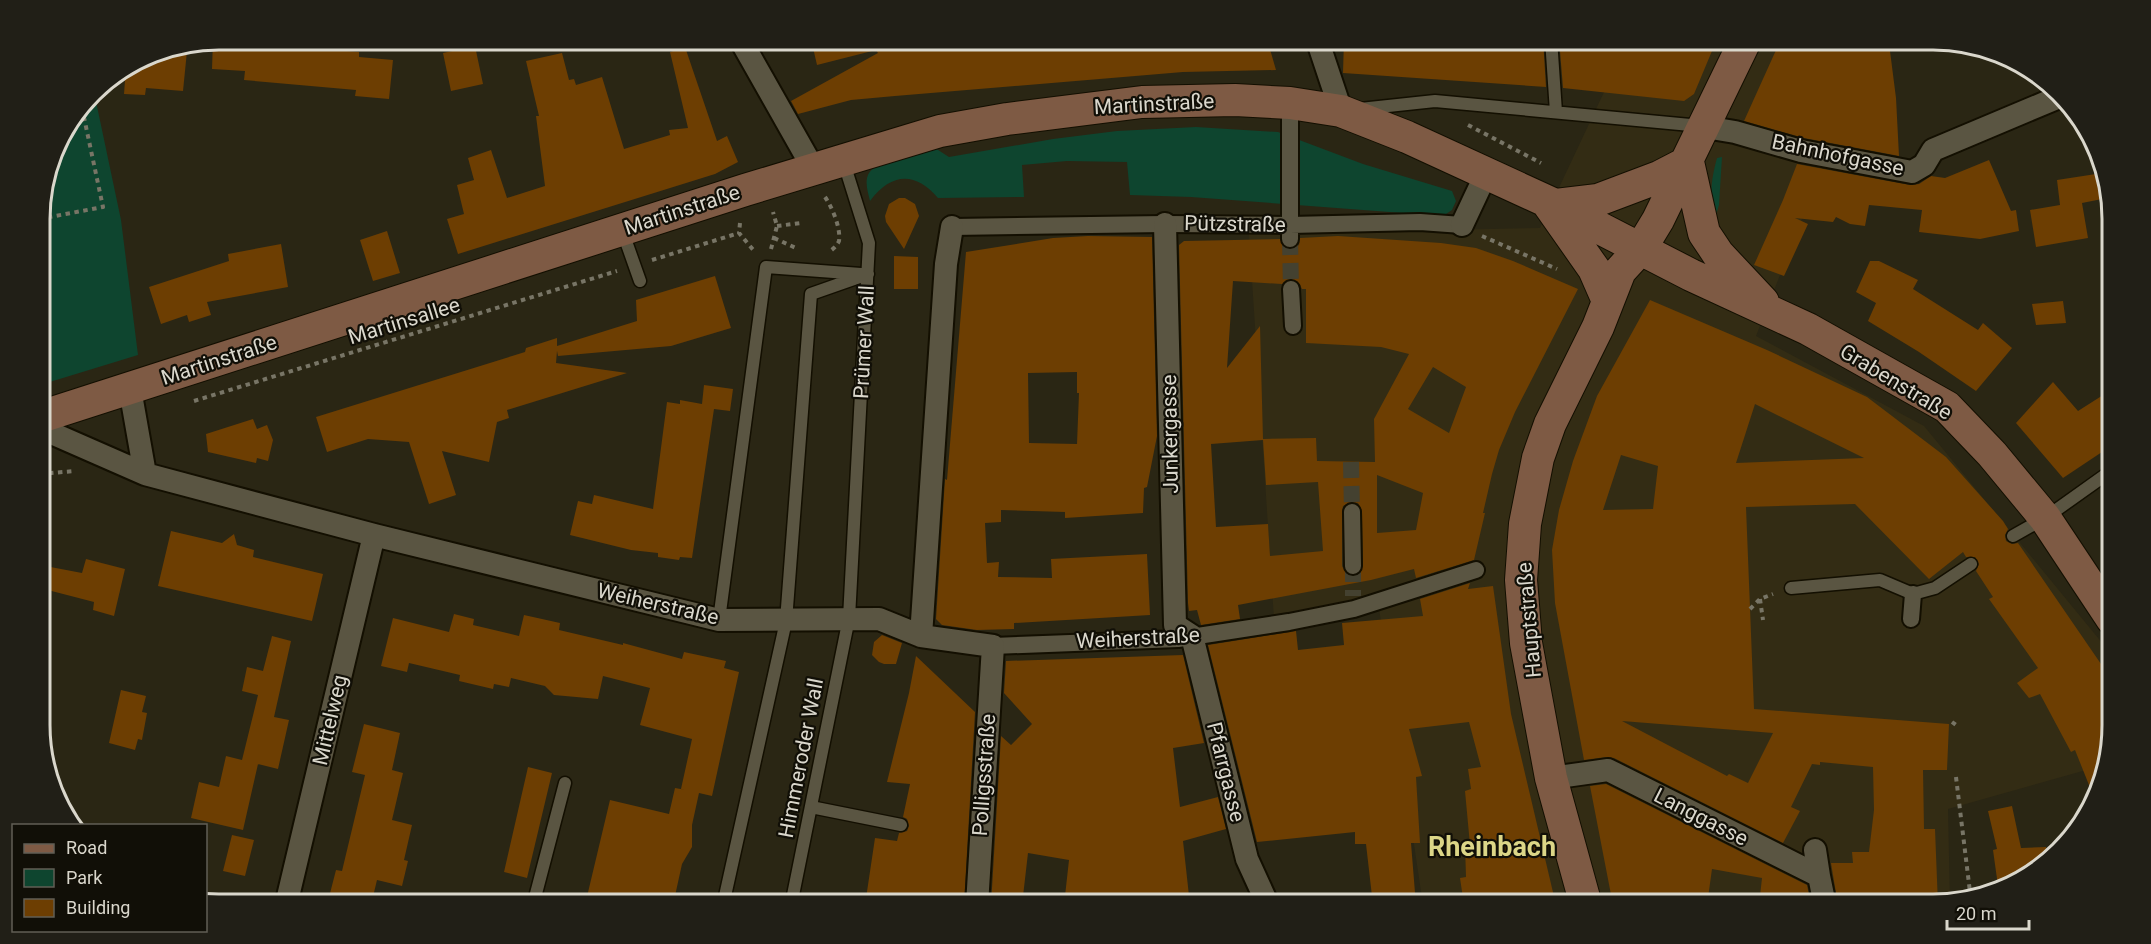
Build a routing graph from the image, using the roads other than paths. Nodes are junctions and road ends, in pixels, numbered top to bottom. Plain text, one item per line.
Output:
1 (746, 50) edge
2 (1321, 50) edge
3 (1552, 50) edge
4 (1741, 50) edge
5 (2053, 100) edge
6 (1290, 103) junction
7 (1341, 111) junction
8 (1556, 112) junction
9 (1705, 127) junction
10 (842, 159) junction
11 (1688, 162) junction
12 (1486, 174) junction
13 (816, 180) junction
14 (1550, 203) junction
15 (1165, 224) junction
16 (1462, 225) joint
17 (952, 227) joint
18 (622, 229) junction
19 (1290, 232) junction
20 (1641, 248) junction
21 (868, 274) junction
22 (640, 281) dead end
23 (1291, 290) tunnel mouth
24 (1608, 301) junction
25 (1777, 316) junction
26 (1293, 326) dead end
27 (130, 388) junction
28 (50, 414) edge
29 (50, 432) edge
30 (145, 474) junction
31 (2102, 477) edge
32 (1352, 512) tunnel mouth
33 (2045, 518) junction
34 (375, 536) junction
35 (2013, 536) dead end
36 (1971, 564) dead end
37 (1353, 566) tunnel mouth
38 (1476, 570) dead end
39 (1791, 588) dead end
40 (1913, 594) junction
41 (2102, 604) edge
42 (849, 618) junction
43 (1911, 619) dead end
44 (719, 620) junction
45 (786, 621) junction
46 (921, 636) junction
47 (1192, 636) junction
48 (993, 646) junction
49 (1551, 778) junction
50 (565, 783) dead end
51 (811, 807) junction
52 (901, 825) dead end
53 (1815, 850) dead end
54 (1819, 876) junction
55 (289, 894) edge
56 (536, 894) edge
57 (725, 894) edge
58 (793, 894) edge
59 (977, 894) edge
60 (1268, 894) edge
61 (1583, 894) edge
62 (1823, 894) edge

1 - 13 street
2 - 7 street
3 - 8 lane
4 - 9 main road, Hauptstraße
5 - 9 street, Bahnhofgasse
6 - 7 main road, Martinstraße
6 - 10 main road, Martinstraße
6 - 19 street
7 - 8 lane, Martinstraße
7 - 12 main road, Martinstraße
8 - 9 lane, Martinstraße
9 - 11 main road, Hauptstraße
10 - 13 main road, Martinstraße
10 - 21 lane
11 - 14 main road
11 - 20 main road, Hauptstraße
11 - 25 main road
12 - 14 main road, Martinstraße
12 - 16 street, Pützstraße
13 - 18 main road, Martinstraße
14 - 20 main road, Martinstraße
14 - 24 main road
15 - 17 street, Pützstraße
15 - 19 street, Pützstraße
15 - 47 street, Junkergasse
16 - 19 street, Pützstraße
17 - 46 street
18 - 22 lane
18 - 27 main road, Martinstraße
20 - 24 main road, Hauptstraße
20 - 25 main road, Grabenstraße
21 - 42 lane, Prümer Wall
21 - 44 lane
21 - 45 lane, Prümer Wall
23 - 26 street
24 - 49 main road, Hauptstraße
25 - 33 main road, Grabenstraße
27 - 28 main road, Martinstraße
27 - 30 street
29 - 30 street, Weiherstraße
30 - 34 street, Weiherstraße
31 - 33 lane
32 - 37 street
33 - 35 lane
33 - 41 main road, Grabenstraße
34 - 44 street, Weiherstraße
34 - 55 street, Mittelweg
36 - 40 lane
38 - 47 street, Weiherstraße
39 - 40 lane
40 - 43 street
42 - 45 street, Weiherstraße
42 - 46 street, Weiherstraße
42 - 51 lane, Himmeroder Wall
44 - 45 street, Weiherstraße
45 - 57 lane, Himmeroder Wall
46 - 48 street, Weiherstraße
47 - 48 street, Weiherstraße
47 - 60 street, Pfarrgasse
48 - 59 street, Polligsstraße
49 - 54 street, Langgasse
49 - 61 main road, Hauptstraße
50 - 56 lane
51 - 52 lane
51 - 58 lane, Himmeroder Wall
53 - 54 street
54 - 62 street

